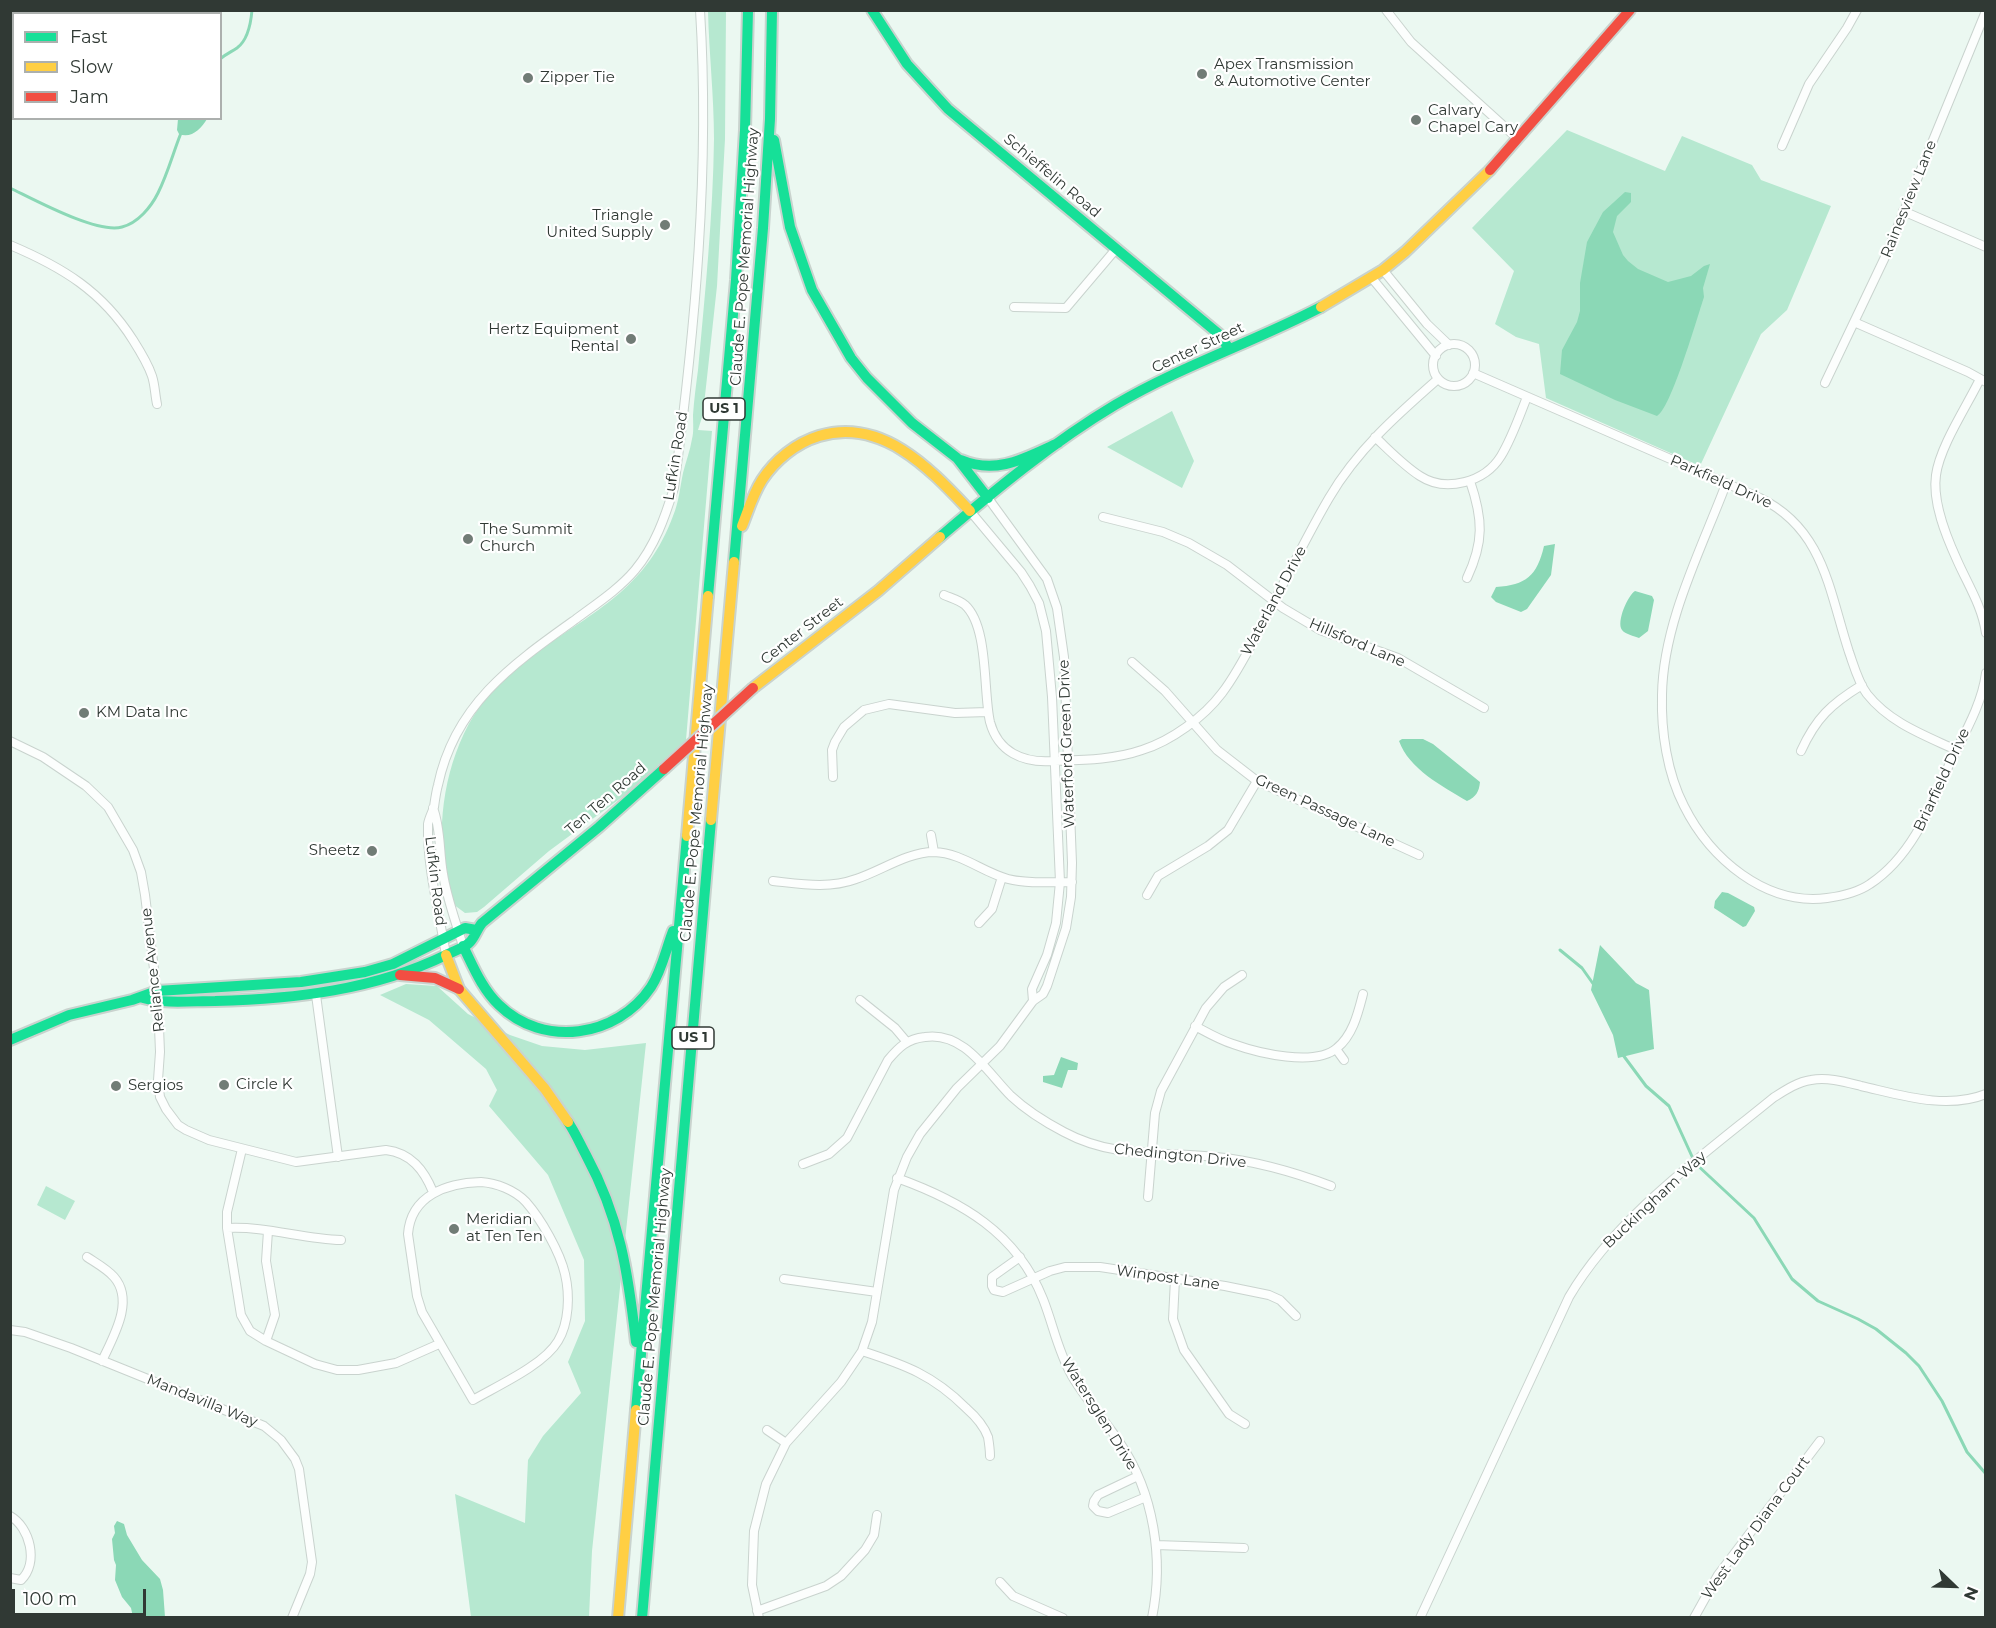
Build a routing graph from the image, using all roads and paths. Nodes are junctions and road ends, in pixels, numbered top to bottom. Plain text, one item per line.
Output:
1 (700, 10) edge
2 (748, 10) edge
3 (772, 10) edge
4 (872, 10) edge
5 (1386, 10) edge
6 (1630, 10) edge
7 (1857, 10) edge
8 (1986, 11) edge
9 (770, 119) junction
10 (1518, 139) junction
11 (1782, 146) dead end
12 (1903, 212) junction
13 (10, 245) edge
14 (1986, 247) edge
15 (1116, 249) junction
16 (1383, 270) junction
17 (1371, 277) junction
18 (1014, 307) dead end
19 (1854, 322) junction
20 (1449, 345) junction
21 (1228, 349) junction
22 (1436, 356) junction
23 (1473, 373) junction
24 (1438, 379) junction
25 (1983, 380) edge
26 (1825, 383) dead end
27 (1527, 397) junction
28 (157, 404) dead end
29 (1375, 437) junction
30 (1058, 443) junction
31 (957, 458) junction
32 (1470, 481) junction
33 (1726, 484) junction
34 (988, 498) junction
35 (970, 511) junction
36 (1103, 517) dead end
37 (737, 539) junction
38 (1467, 578) dead end
39 (944, 595) dead end
40 (1275, 600) junction
41 (1986, 633) edge
42 (1132, 662) dead end
43 (1986, 673) edge
44 (1862, 685) junction
45 (753, 688) joint
46 (1484, 708) dead end
47 (988, 712) junction
48 (1190, 722) junction
49 (10, 741) edge
50 (1956, 750) junction
51 (1801, 751) dead end
52 (1067, 760) junction
53 (1055, 761) junction
54 (833, 777) dead end
55 (1257, 781) junction
56 (433, 808) junction
57 (931, 835) dead end
58 (934, 852) junction
59 (1419, 855) dead end
60 (1002, 877) junction
61 (773, 881) dead end
62 (1060, 882) junction
63 (1072, 882) junction
64 (1147, 895) dead end
65 (680, 912) junction
66 (979, 923) dead end
67 (476, 930) junction
68 (459, 932) junction
69 (443, 940) junction
70 (463, 946) junction
71 (446, 955) junction
72 (400, 975) junction
73 (1242, 975) dead end
74 (459, 989) junction
75 (1363, 994) dead end
76 (316, 995) junction
77 (158, 996) junction
78 (860, 1000) dead end
79 (1033, 1001) junction
80 (1195, 1026) junction
81 (10, 1040) edge
82 (906, 1041) junction
83 (1336, 1049) junction
84 (1344, 1060) dead end
85 (982, 1064) junction
86 (1986, 1094) edge
87 (242, 1149) junction
88 (1151, 1155) junction
89 (338, 1157) junction
90 (803, 1164) dead end
91 (897, 1178) junction
92 (1331, 1186) dead end
93 (433, 1192) junction
94 (1148, 1197) dead end
95 (227, 1228) junction
96 (268, 1230) junction
97 (341, 1240) dead end
98 (87, 1257) dead end
99 (1020, 1257) junction
100 (784, 1279) dead end
101 (1035, 1279) junction
102 (1175, 1279) junction
103 (877, 1292) junction
104 (1296, 1316) dead end
105 (10, 1330) edge
106 (266, 1341) junction
107 (439, 1344) junction
108 (862, 1351) junction
109 (102, 1361) junction
110 (639, 1373) junction
111 (1245, 1424) dead end
112 (767, 1430) dead end
113 (1820, 1441) dead end
114 (786, 1443) junction
115 (990, 1456) dead end
116 (1138, 1476) junction
117 (1146, 1497) junction
118 (877, 1515) dead end
119 (10, 1516) edge
120 (1156, 1545) junction
121 (1244, 1548) dead end
122 (10, 1578) edge
123 (1000, 1582) dead end
124 (758, 1614) edge
125 (1421, 1615) edge
126 (292, 1617) edge
127 (618, 1617) edge
128 (642, 1617) edge
129 (1063, 1617) edge
130 (1152, 1617) edge
131 (1431, 1617) edge
132 (1694, 1617) edge

1 - 56 street, Lufkin Road
2 - 65 main road, Claude E. Pope Memorial Highway / US 1
3 - 9 main road, Claude E. Pope Memorial Highway / US 1
4 - 15 main road, Schieffelin Road
5 - 10 street
6 - 10 main road, Center Street
7 - 11 street
8 - 12 street, Rainesview Lane
9 - 31 main road
9 - 37 main road, Claude E. Pope Memorial Highway / US 1
10 - 16 main road, Center Street
12 - 14 street
12 - 19 street, Rainesview Lane
13 - 28 street
15 - 18 street
15 - 21 main road, Schieffelin Road
16 - 17 main road, Center Street
16 - 20 street
17 - 21 main road, Center Street
17 - 22 street
19 - 25 street
19 - 26 street, Rainesview Lane
20 - 22 street
20 - 23 street
21 - 30 main road, Center Street
22 - 24 street
23 - 24 street
23 - 27 street, Parkfield Drive
24 - 29 street, Waterland Drive
25 - 41 street
27 - 32 street
27 - 33 street, Parkfield Drive
29 - 32 street
29 - 40 street, Waterland Drive
30 - 31 main road
30 - 34 main road, Center Street
31 - 34 main road
32 - 38 street
33 - 44 street, Parkfield Drive
33 - 50 street, Briarfield Drive
34 - 35 main road, Center Street
34 - 52 street, Waterford Green Drive
35 - 37 main road
35 - 45 main road, Center Street
35 - 53 street, Waterford Green Drive
36 - 40 street, Hillsford Lane
37 - 128 main road, Claude E. Pope Memorial Highway / US 1
39 - 47 street, Waterland Drive
40 - 46 street, Hillsford Lane
40 - 48 street, Waterland Drive
42 - 48 street, Green Passage Lane
43 - 50 street, Briarfield Drive
44 - 50 street, Parkfield Drive
44 - 51 street
45 - 67 main road, Ten Ten Road, bridge
47 - 53 street, Waterland Drive
47 - 54 street
48 - 52 street, Waterland Drive
48 - 55 street, Green Passage Lane
49 - 77 street, Reliance Avenue
52 - 53 street, Waterland Drive
52 - 63 street, Waterford Green Drive
53 - 62 street, Waterford Green Drive
55 - 59 street, Green Passage Lane
55 - 64 street
56 - 68 street, Lufkin Road
56 - 69 street, Lufkin Road
57 - 58 street
58 - 60 street
58 - 61 street
60 - 62 street
60 - 66 street
62 - 63 street
62 - 79 street, Waterford Green Drive
63 - 79 street, Waterford Green Drive
65 - 70 main road
65 - 110 main road, Claude E. Pope Memorial Highway / US 1
67 - 68 main road, Ten Ten Road
67 - 70 main road, Ten Ten Road
68 - 69 main road, Ten Ten Road
68 - 70 street, Lufkin Road
69 - 71 street, Lufkin Road
69 - 77 main road, Ten Ten Road
70 - 71 main road, Ten Ten Road
71 - 72 main road, Ten Ten Road
71 - 74 main road
72 - 74 main road
72 - 76 main road, Ten Ten Road
73 - 80 street
74 - 110 main road
75 - 83 street
76 - 77 main road, Ten Ten Road
76 - 89 street
77 - 81 main road, Ten Ten Road
77 - 87 street, Reliance Avenue
78 - 82 street
79 - 85 street, Waterford Green Drive
80 - 83 street
80 - 88 street
82 - 85 street, Chedington Drive
82 - 90 street
83 - 84 street
85 - 88 street, Chedington Drive
85 - 91 street, Waterford Green Drive
86 - 125 street, Buckingham Way
87 - 89 street, Reliance Avenue
87 - 95 street
88 - 92 street, Chedington Drive
88 - 94 street
89 - 93 street, Reliance Avenue
91 - 99 street, Watersglen Drive
91 - 103 street, Waterford Green Drive
93 - 107 street
93 - 107 street
95 - 96 street
95 - 106 street
96 - 97 street
96 - 106 street
98 - 109 street
99 - 101 street, Watersglen Drive
99 - 101 street, Winpost Lane
100 - 103 street
101 - 102 street, Winpost Lane
101 - 116 street, Watersglen Drive
102 - 104 street, Winpost Lane
102 - 111 street
103 - 108 street, Waterford Green Drive
105 - 109 street, Mandavilla Way
106 - 107 street
108 - 114 street, Waterford Green Drive
108 - 115 street
109 - 126 street, Mandavilla Way
110 - 127 main road, Claude E. Pope Memorial Highway / US 1
112 - 114 street
113 - 132 street, West Lady Diana Court
114 - 124 street, Waterford Green Drive
116 - 117 street, Watersglen Drive
116 - 117 street
117 - 120 street, Watersglen Drive
118 - 124 street
119 - 122 street
120 - 121 street
120 - 130 street, Watersglen Drive
123 - 129 street
125 - 131 street

